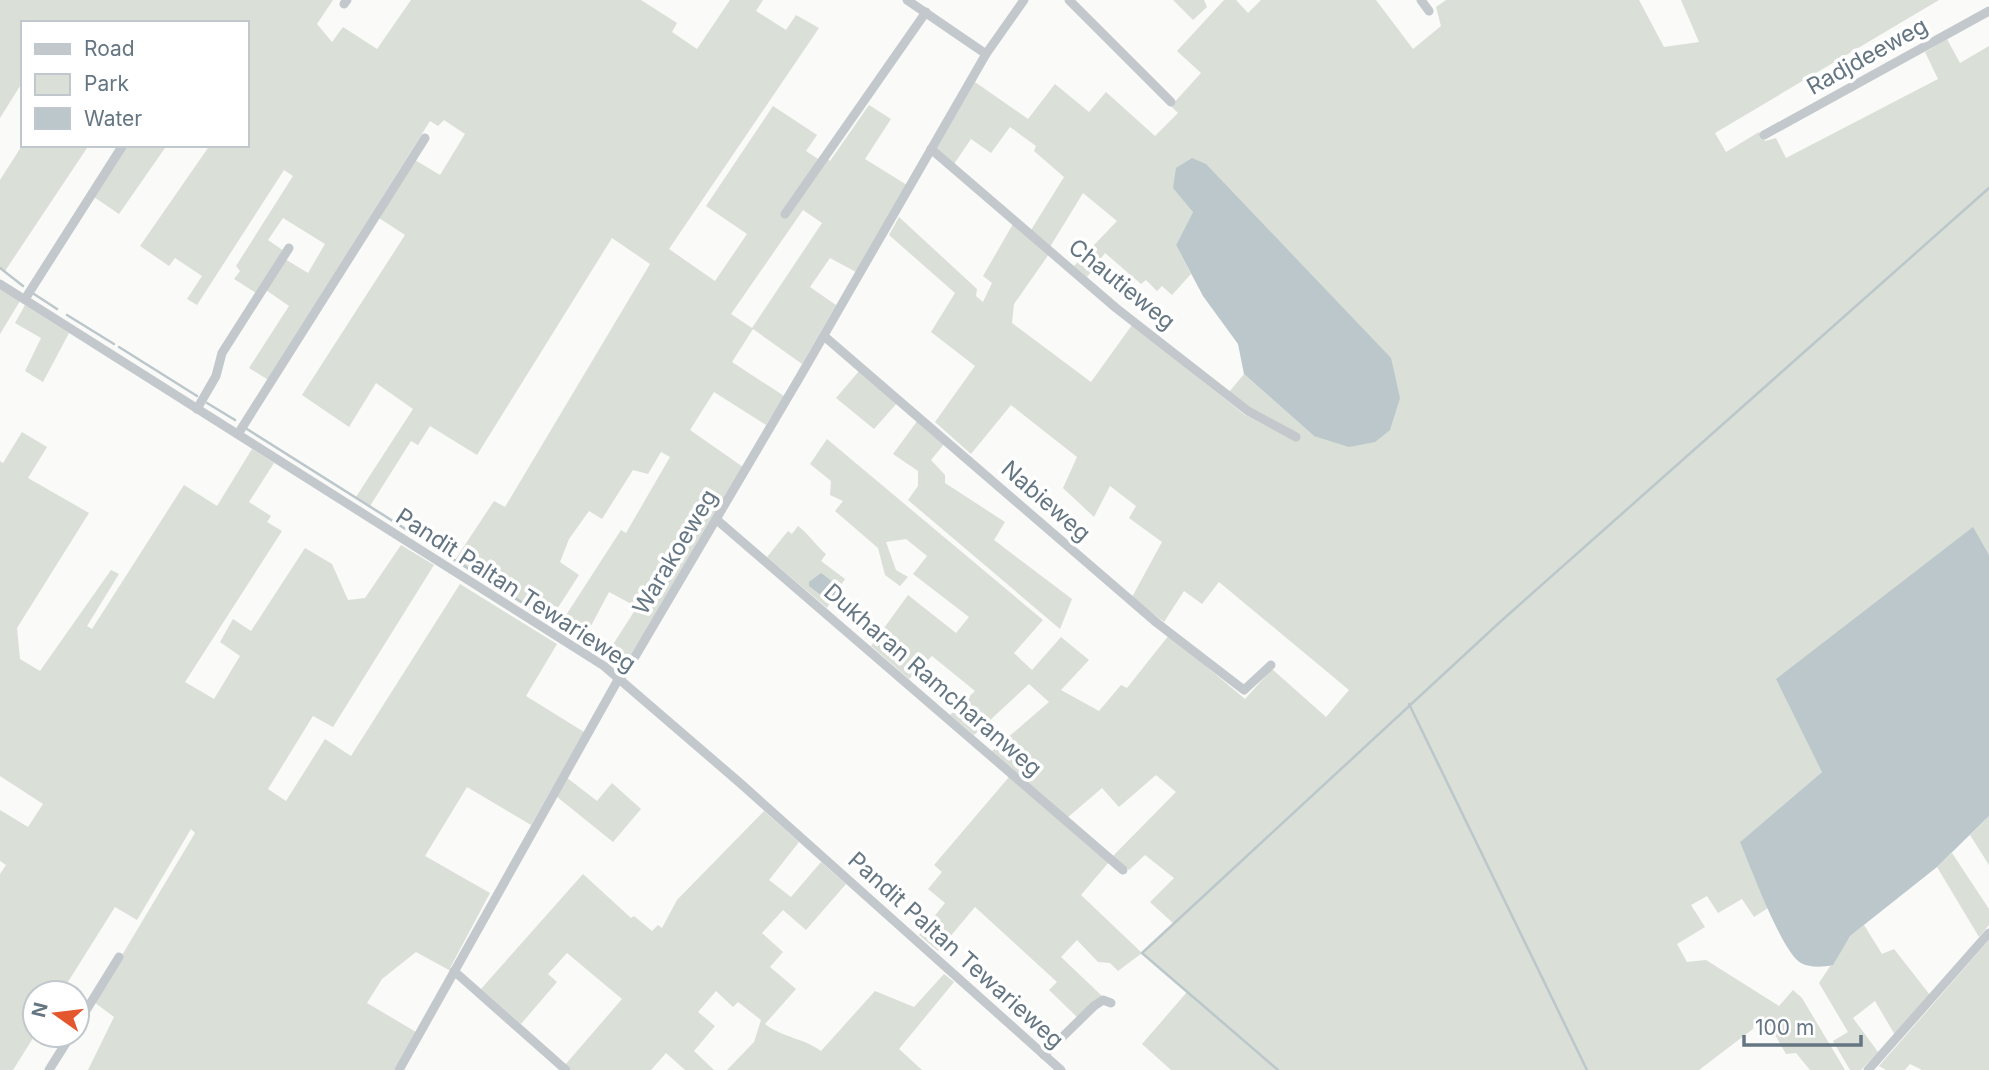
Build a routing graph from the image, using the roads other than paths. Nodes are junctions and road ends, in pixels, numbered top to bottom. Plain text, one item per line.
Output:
1 (907, 0) edge
2 (1024, 0) edge
3 (1069, 0) edge
4 (1421, 0) edge
5 (1429, 10) dead end
6 (1989, 11) edge
7 (926, 12) junction
8 (986, 54) junction
9 (1171, 102) dead end
10 (1764, 135) dead end
11 (425, 138) dead end
12 (122, 147) edge
13 (931, 149) junction
14 (785, 214) dead end
15 (289, 248) dead end
16 (0, 284) edge
17 (25, 299) junction
18 (824, 336) junction
19 (197, 409) junction
20 (238, 434) junction
21 (1296, 438) dead end
22 (717, 520) junction
23 (1271, 665) dead end
24 (618, 678) junction
25 (1123, 870) dead end
26 (1989, 933) edge
27 (119, 957) dead end
28 (454, 971) junction
29 (91, 1002) edge
30 (1111, 1003) dead end
31 (62, 1049) edge
32 (1044, 1055) junction
33 (49, 1070) edge
34 (399, 1070) edge
35 (566, 1070) edge
36 (1061, 1070) edge
37 (1868, 1070) edge

1 - 7 street
2 - 8 street, Warakoeweg
3 - 9 street
4 - 5 street
6 - 10 street, Radjdeeweg
7 - 8 street
7 - 14 street
8 - 13 street, Warakoeweg
11 - 20 street
12 - 17 street
13 - 18 street, Warakoeweg
13 - 21 street, Chautieweg
15 - 19 street
16 - 17 street, Pandit Paltan Tewarieweg
17 - 19 street, Pandit Paltan Tewarieweg
18 - 22 street, Warakoeweg
18 - 23 street, Nabieweg
19 - 20 street, Pandit Paltan Tewarieweg
20 - 24 street, Pandit Paltan Tewarieweg
22 - 24 street, Warakoeweg
22 - 25 street, Dukharan Ramcharanweg
24 - 28 street, Warakoeweg
24 - 32 street, Pandit Paltan Tewarieweg
26 - 37 street
27 - 29 street
28 - 34 street, Warakoeweg
28 - 35 street
30 - 32 street
31 - 33 street
32 - 36 street, Pandit Paltan Tewarieweg

